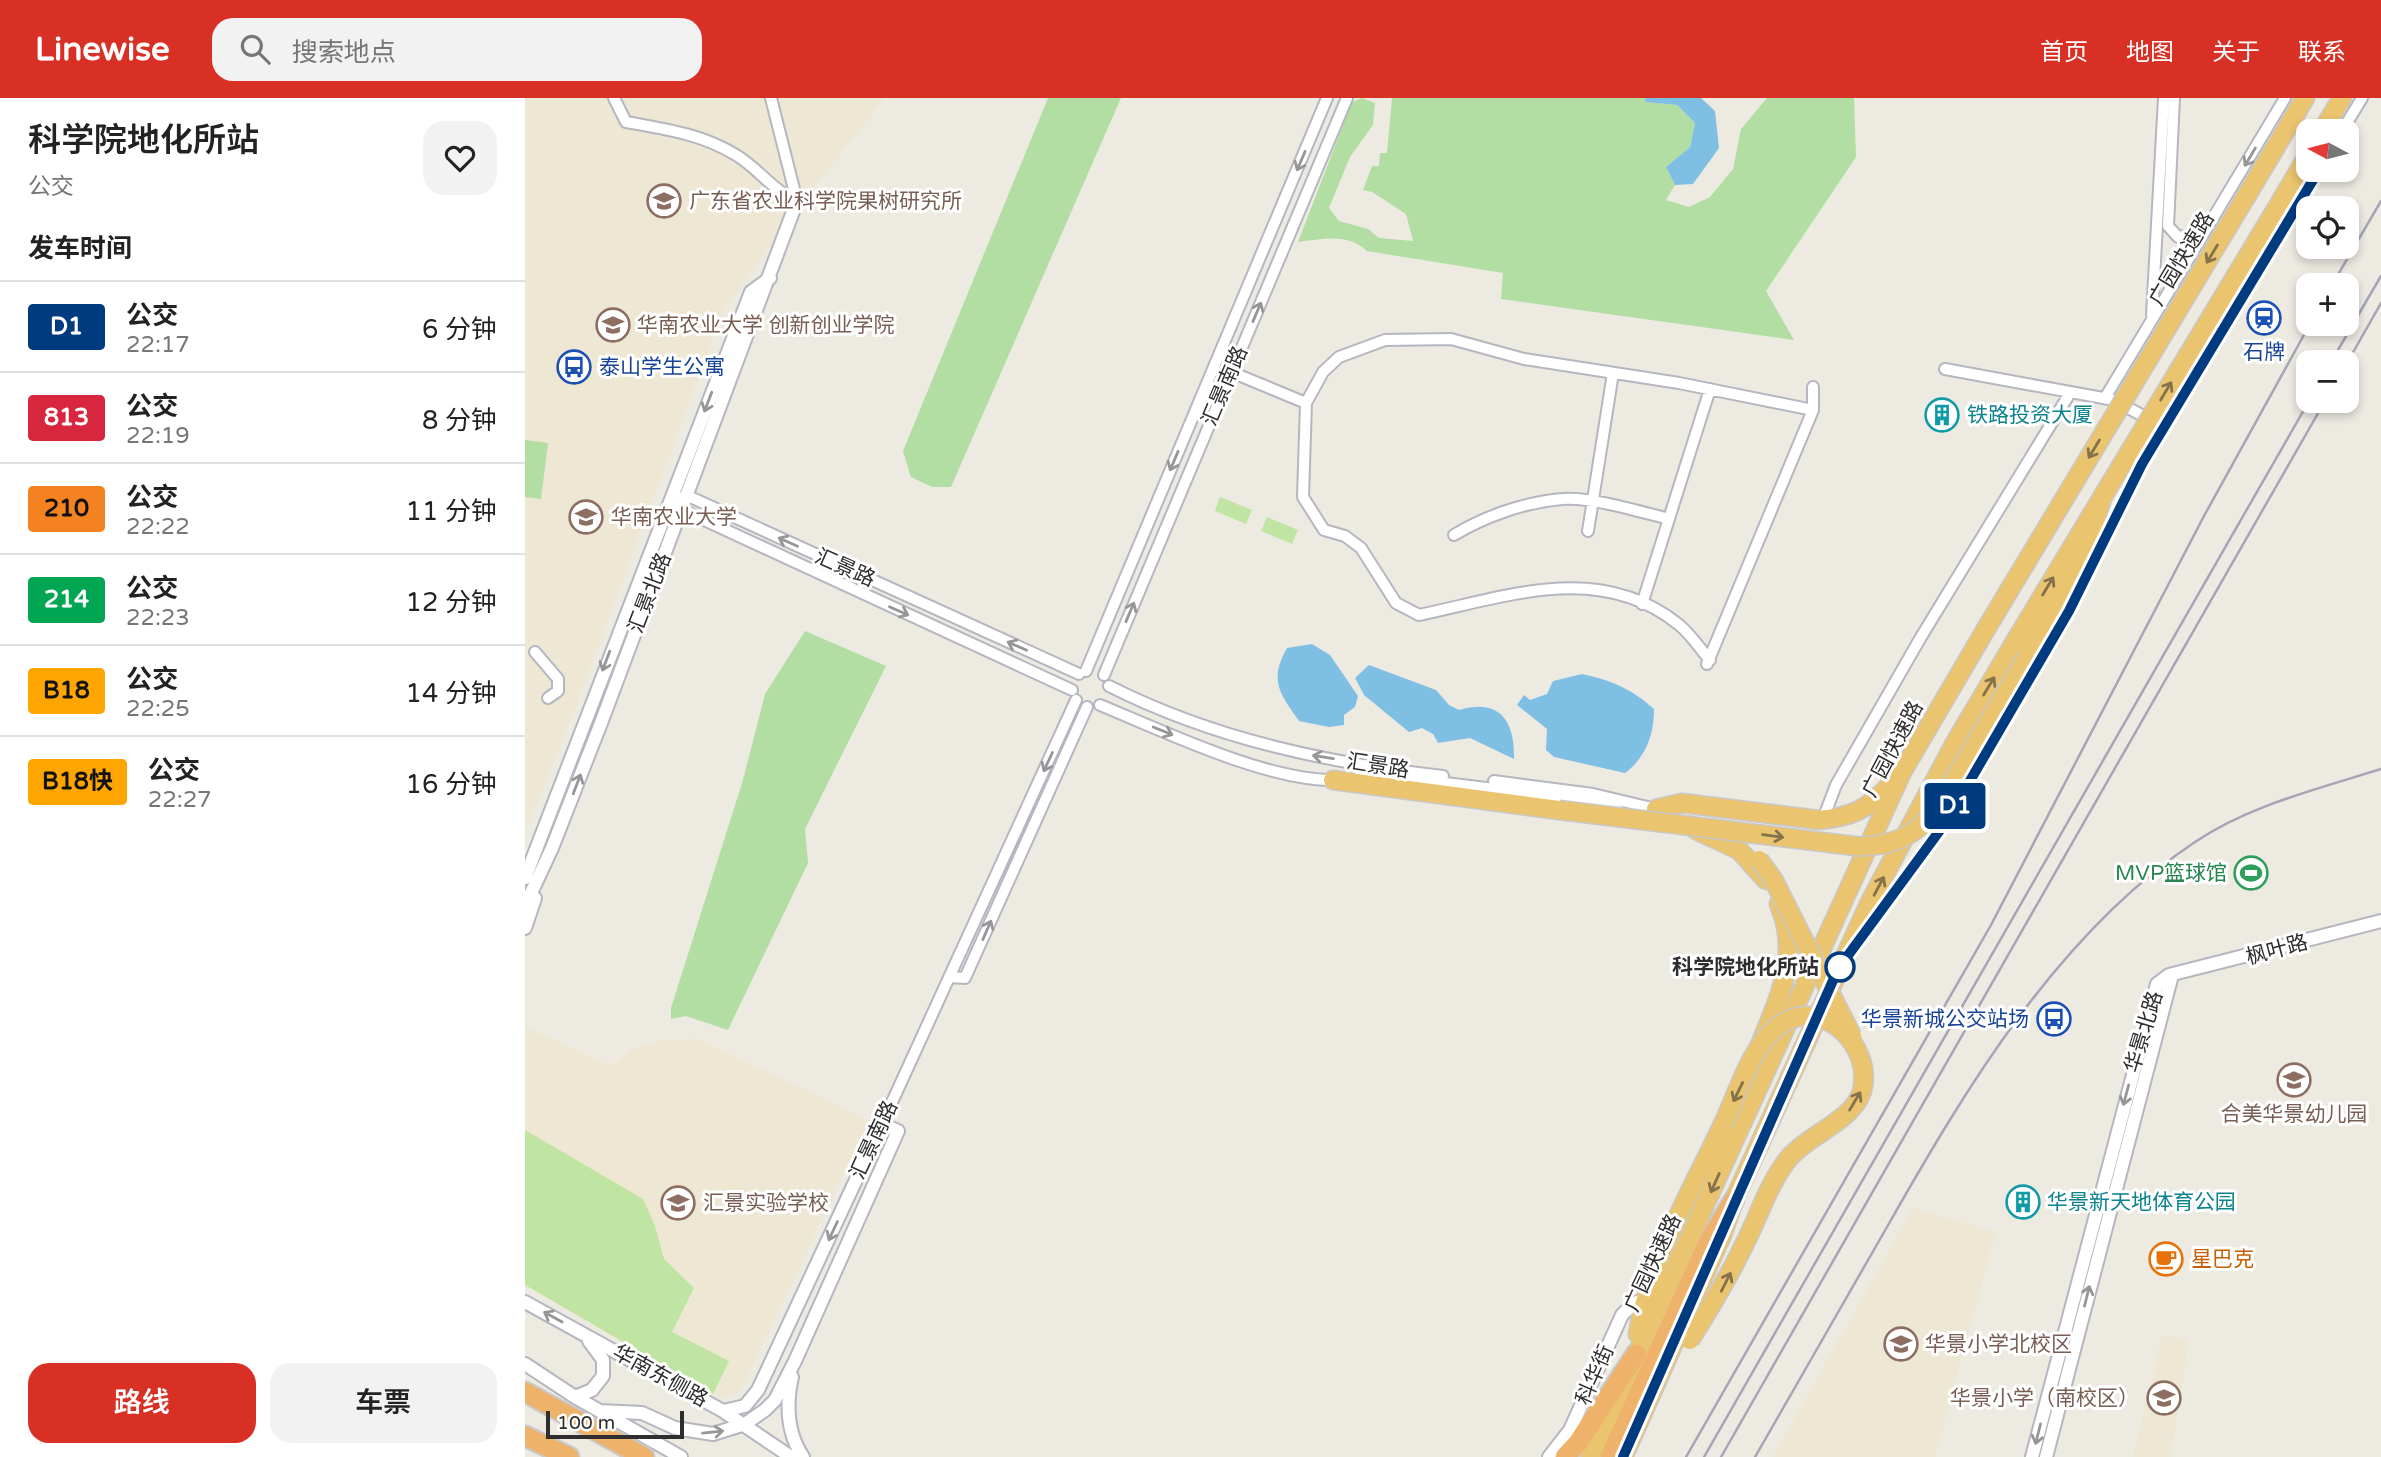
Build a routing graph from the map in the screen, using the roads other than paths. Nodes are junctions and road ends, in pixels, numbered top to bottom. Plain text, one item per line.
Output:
1 (614, 98) edge
2 (771, 98) edge
3 (1327, 98) edge
4 (1347, 98) edge
5 (2164, 98) edge
6 (2174, 98) edge
7 (2285, 98) edge
8 (2305, 98) edge
9 (2342, 98) edge
10 (2362, 98) edge
11 (2329, 119) edge
12 (2349, 119) edge
13 (2296, 175) edge
14 (2312, 182) edge
15 (797, 201) junction
16 (2203, 234) junction
17 (771, 278) junction
18 (2152, 319) junction
19 (1945, 369) dead end
20 (1231, 372) junction
21 (1613, 373) junction
22 (1813, 387) dead end
23 (1710, 389) junction
24 (2070, 393) junction
25 (2105, 398) junction
26 (1306, 403) junction
27 (1813, 410) junction
28 (2164, 428) junction
29 (2103, 495) junction
30 (688, 496) junction
31 (669, 501) junction
32 (1591, 503) junction
33 (681, 512) junction
34 (1669, 519) junction
35 (1588, 531) dead end
36 (1454, 535) dead end
37 (1643, 604) junction
38 (535, 652) dead end
39 (1083, 673) junction
40 (1104, 675) junction
41 (1109, 686) junction
42 (1074, 695) junction
43 (548, 698) dead end
44 (1100, 705) junction
45 (1087, 707) junction
46 (1902, 772) junction
47 (1333, 780) junction
48 (1656, 815) junction
49 (1822, 819) junction
50 (552, 848) junction
51 (1756, 862) junction
52 (525, 878) edge
53 (525, 906) edge
54 (2381, 921) edge
55 (525, 928) edge
56 (1838, 969) junction
57 (2172, 975) junction
58 (950, 977) junction
59 (1856, 1046) junction
60 (1759, 1048) junction
61 (881, 1124) junction
62 (1734, 1200) junction
63 (1645, 1300) junction
64 (525, 1302) edge
65 (581, 1333) junction
66 (1636, 1354) junction
67 (795, 1361) junction
68 (525, 1364) edge
69 (1656, 1387) junction
70 (525, 1392) edge
71 (575, 1397) junction
72 (600, 1411) junction
73 (723, 1411) junction
74 (745, 1424) junction
75 (525, 1437) edge
76 (555, 1457) edge
77 (569, 1457) edge
78 (643, 1457) edge
79 (681, 1457) edge
80 (790, 1457) edge
81 (803, 1457) edge
82 (1549, 1457) edge
83 (1565, 1457) edge
84 (1590, 1457) edge
85 (1610, 1457) edge
86 (1623, 1457) edge
87 (2032, 1457) edge
88 (2046, 1457) edge

1 - 15 street
2 - 15 street
3 -> 39 street, 汇景南路
20 -> 4 street, 汇景南路
5 - 18 street
6 - 16 street
7 -> 16 street
8 -> 46 highway, 广园快速路, bridge
9 - 11 highway
10 - 12 street
29 -> 13 highway, bridge
14 - 28 street
15 - 17 street, 汇景北路
16 - 18 street
17 - 30 street, 汇景北路
17 -> 31 street, 汇景北路
18 - 25 street
19 - 24 street
20 - 26 street
40 -> 20 street, 汇景南路
21 - 23 street
21 - 26 street
21 - 32 street
22 - 27 street
23 - 27 street
23 - 34 street
24 - 25 street
24 - 49 street
25 - 28 street
26 - 37 street
27 - 37 street
28 - 56 street
47 -> 29 highway, bridge
56 -> 29 highway, bridge
30 - 31 street
30 - 33 street, 汇景北路
39 -> 30 street, 汇景路
31 - 33 street, 汇景路
31 -> 52 street, 汇景北路
32 - 34 street
32 - 35 street
32 - 36 street
33 -> 42 street, 汇景路
50 -> 33 street, 汇景北路
34 - 37 street
38 - 43 street
39 - 40 street
39 - 42 street
40 - 41 street
41 - 44 street
48 -> 41 street, 汇景路
42 - 45 street
42 -> 58 street, 汇景南路
44 - 45 street
44 -> 47 street, 汇景路
58 -> 45 street, 汇景南路
46 - 49 highway
46 -> 66 highway, 广园快速路
47 - 48 street, 汇景路
48 - 49 highway
48 - 51 highway
50 - 53 street, 汇景北路
50 - 55 street
51 - 59 highway, bridge
51 - 60 highway, bridge
54 - 57 street, 枫叶路
56 - 62 highway
57 -> 87 street, 华景北路
88 -> 57 street, 华景北路
58 - 61 street, 汇景南路
59 - 60 highway, bridge
69 -> 59 highway, bridge
60 -> 63 highway, bridge
61 - 67 street, 汇景南路
61 -> 73 street, 汇景南路
62 - 69 highway
62 - 85 highway
63 - 66 highway
63 - 82 street, 科华街
65 -> 64 street, 华南东侧路
65 - 71 street
65 - 73 street, 华南东侧路
66 - 83 highway
66 - 84 highway, 广园快速路
67 - 74 street
67 - 81 street
68 - 71 street
69 - 86 highway
70 - 78 highway
71 - 72 street
72 -> 74 street
72 - 79 street
73 - 74 street, 华南东侧路
74 - 80 street, 华南东侧路
75 - 76 highway
75 - 77 highway

